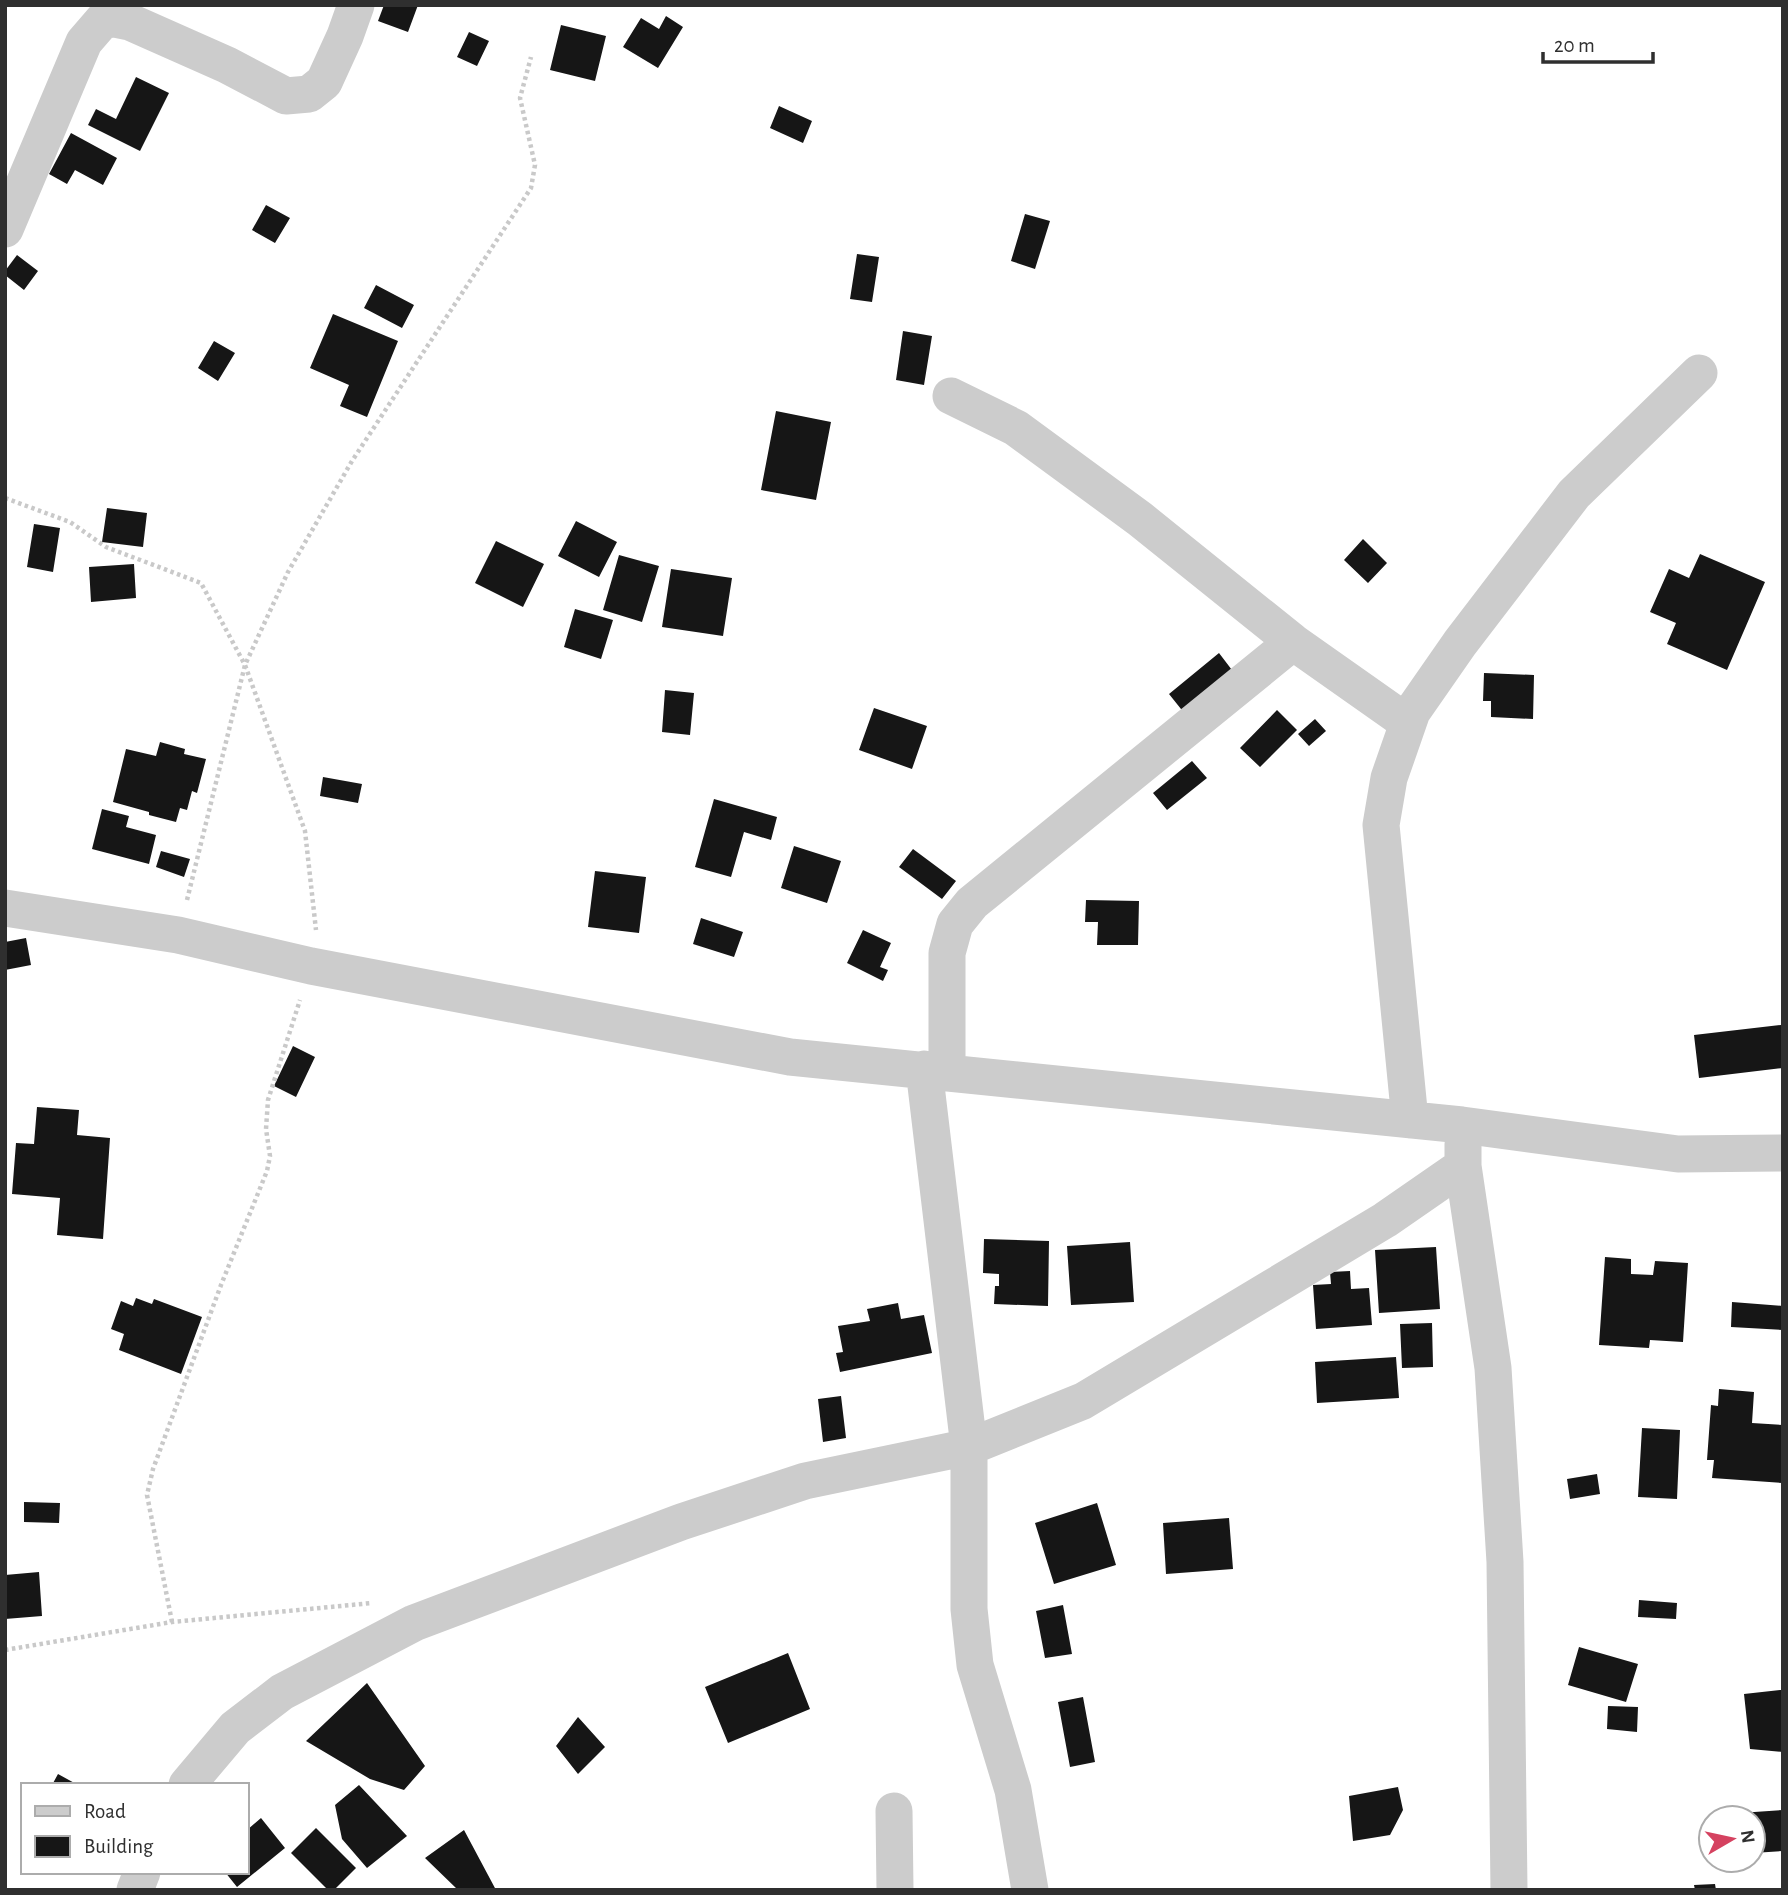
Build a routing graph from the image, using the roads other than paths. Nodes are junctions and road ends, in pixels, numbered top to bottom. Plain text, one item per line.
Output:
1 (356, 5) edge
2 (5, 229) edge
3 (1699, 373) dead end
4 (951, 396) dead end
5 (1293, 642) junction
6 (1408, 723) junction
7 (5, 908) edge
8 (936, 1070) junction
9 (1410, 1120) junction
10 (1462, 1125) junction
11 (1783, 1153) edge
12 (1463, 1166) junction
13 (969, 1447) junction
14 (189, 1783) edge
15 (894, 1811) dead end
16 (895, 1890) edge
17 (1030, 1890) edge
18 (1509, 1890) edge

1 - 2 street
3 - 6 street
4 - 5 street
5 - 6 street
5 - 8 street
6 - 9 street
7 - 8 street
8 - 9 street
8 - 13 street
9 - 10 street
10 - 11 street
10 - 12 street
12 - 13 street
12 - 18 street
13 - 14 street
13 - 17 street
15 - 16 street

